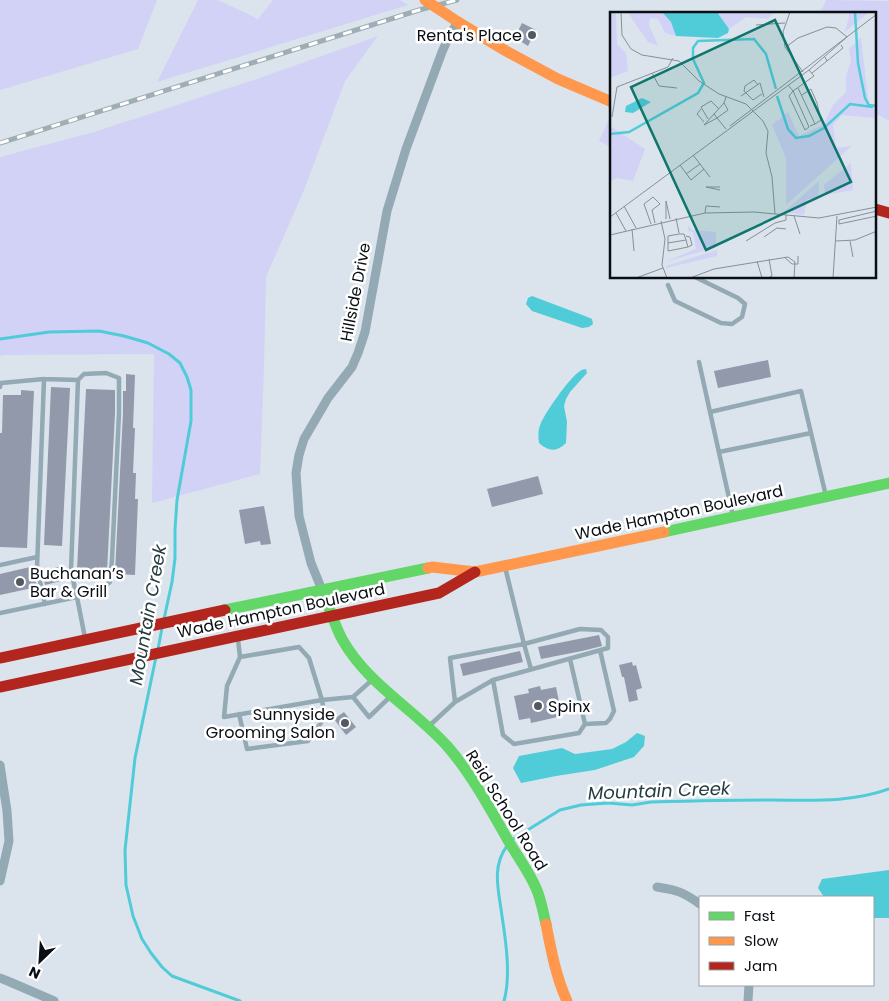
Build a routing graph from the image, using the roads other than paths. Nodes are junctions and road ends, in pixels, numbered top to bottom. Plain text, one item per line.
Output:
1 (425, 0) edge
2 (458, 22) junction
3 (610, 101) edge
4 (876, 209) edge
5 (889, 214) edge
6 (699, 279) edge
7 (668, 285) dead end
8 (699, 362) dead end
9 (44, 379) junction
10 (78, 380) junction
11 (0, 387) edge
12 (710, 412) junction
13 (811, 433) junction
14 (718, 452) junction
15 (889, 483) edge
16 (826, 497) junction
17 (733, 518) junction
18 (37, 557) junction
19 (0, 565) edge
20 (505, 566) junction
21 (475, 572) junction
22 (322, 590) junction
23 (77, 597) junction
24 (45, 604) junction
25 (0, 613) edge
26 (333, 616) junction
27 (238, 636) junction
28 (86, 639) junction
29 (524, 644) junction
30 (600, 650) junction
31 (240, 657) junction
32 (0, 658) edge
33 (570, 658) junction
34 (531, 669) junction
35 (373, 679) junction
36 (493, 680) junction
37 (0, 687) edge
38 (391, 696) junction
39 (352, 697) junction
40 (322, 700) junction
41 (455, 702) junction
42 (239, 714) junction
43 (585, 724) junction
44 (428, 727) junction
45 (0, 765) edge
46 (4, 838) edge
47 (0, 881) edge
48 (657, 887) dead end
49 (699, 903) edge
50 (0, 978) edge
51 (749, 986) edge
52 (54, 1001) edge
53 (567, 1001) edge
54 (748, 1001) edge

1 - 2 main road, bridge
2 - 3 main road
2 - 22 street, Hillside Drive
4 - 5 main road
6 - 7 lane
8 - 12 lane
9 - 10 lane
9 - 11 lane
9 - 18 lane
10 - 23 lane
10 - 23 lane
12 - 13 lane
12 - 14 lane
13 - 14 lane
13 - 16 lane
14 - 17 lane
15 - 16 main road, Wade Hampton Boulevard
16 - 17 main road, Wade Hampton Boulevard
17 - 20 main road, Wade Hampton Boulevard
18 - 19 lane
18 - 24 lane
20 - 21 main road, Wade Hampton Boulevard
20 - 29 lane
21 - 22 main road, Wade Hampton Boulevard
21 - 26 main road, Wade Hampton Boulevard
22 - 26 main road, Reid School Road
22 - 28 main road, Wade Hampton Boulevard
23 - 24 lane
23 - 28 lane
24 - 25 lane
26 - 27 main road, Wade Hampton Boulevard
26 - 35 main road, Reid School Road
27 - 31 lane
27 - 37 main road, Wade Hampton Boulevard
28 - 32 main road, Wade Hampton Boulevard
29 - 30 lane
29 - 34 lane
29 - 41 lane
30 - 33 lane
30 - 43 lane
31 - 40 lane
31 - 42 lane
33 - 34 lane
33 - 43 lane
34 - 36 lane
35 - 38 main road, Reid School Road
35 - 39 lane
36 - 41 lane
36 - 43 lane
38 - 39 lane
38 - 44 main road, Reid School Road
39 - 40 lane
40 - 42 lane
40 - 42 lane
41 - 44 lane
44 - 53 main road, Reid School Road
45 - 46 street
46 - 47 street
48 - 49 street
50 - 52 street
51 - 54 street

